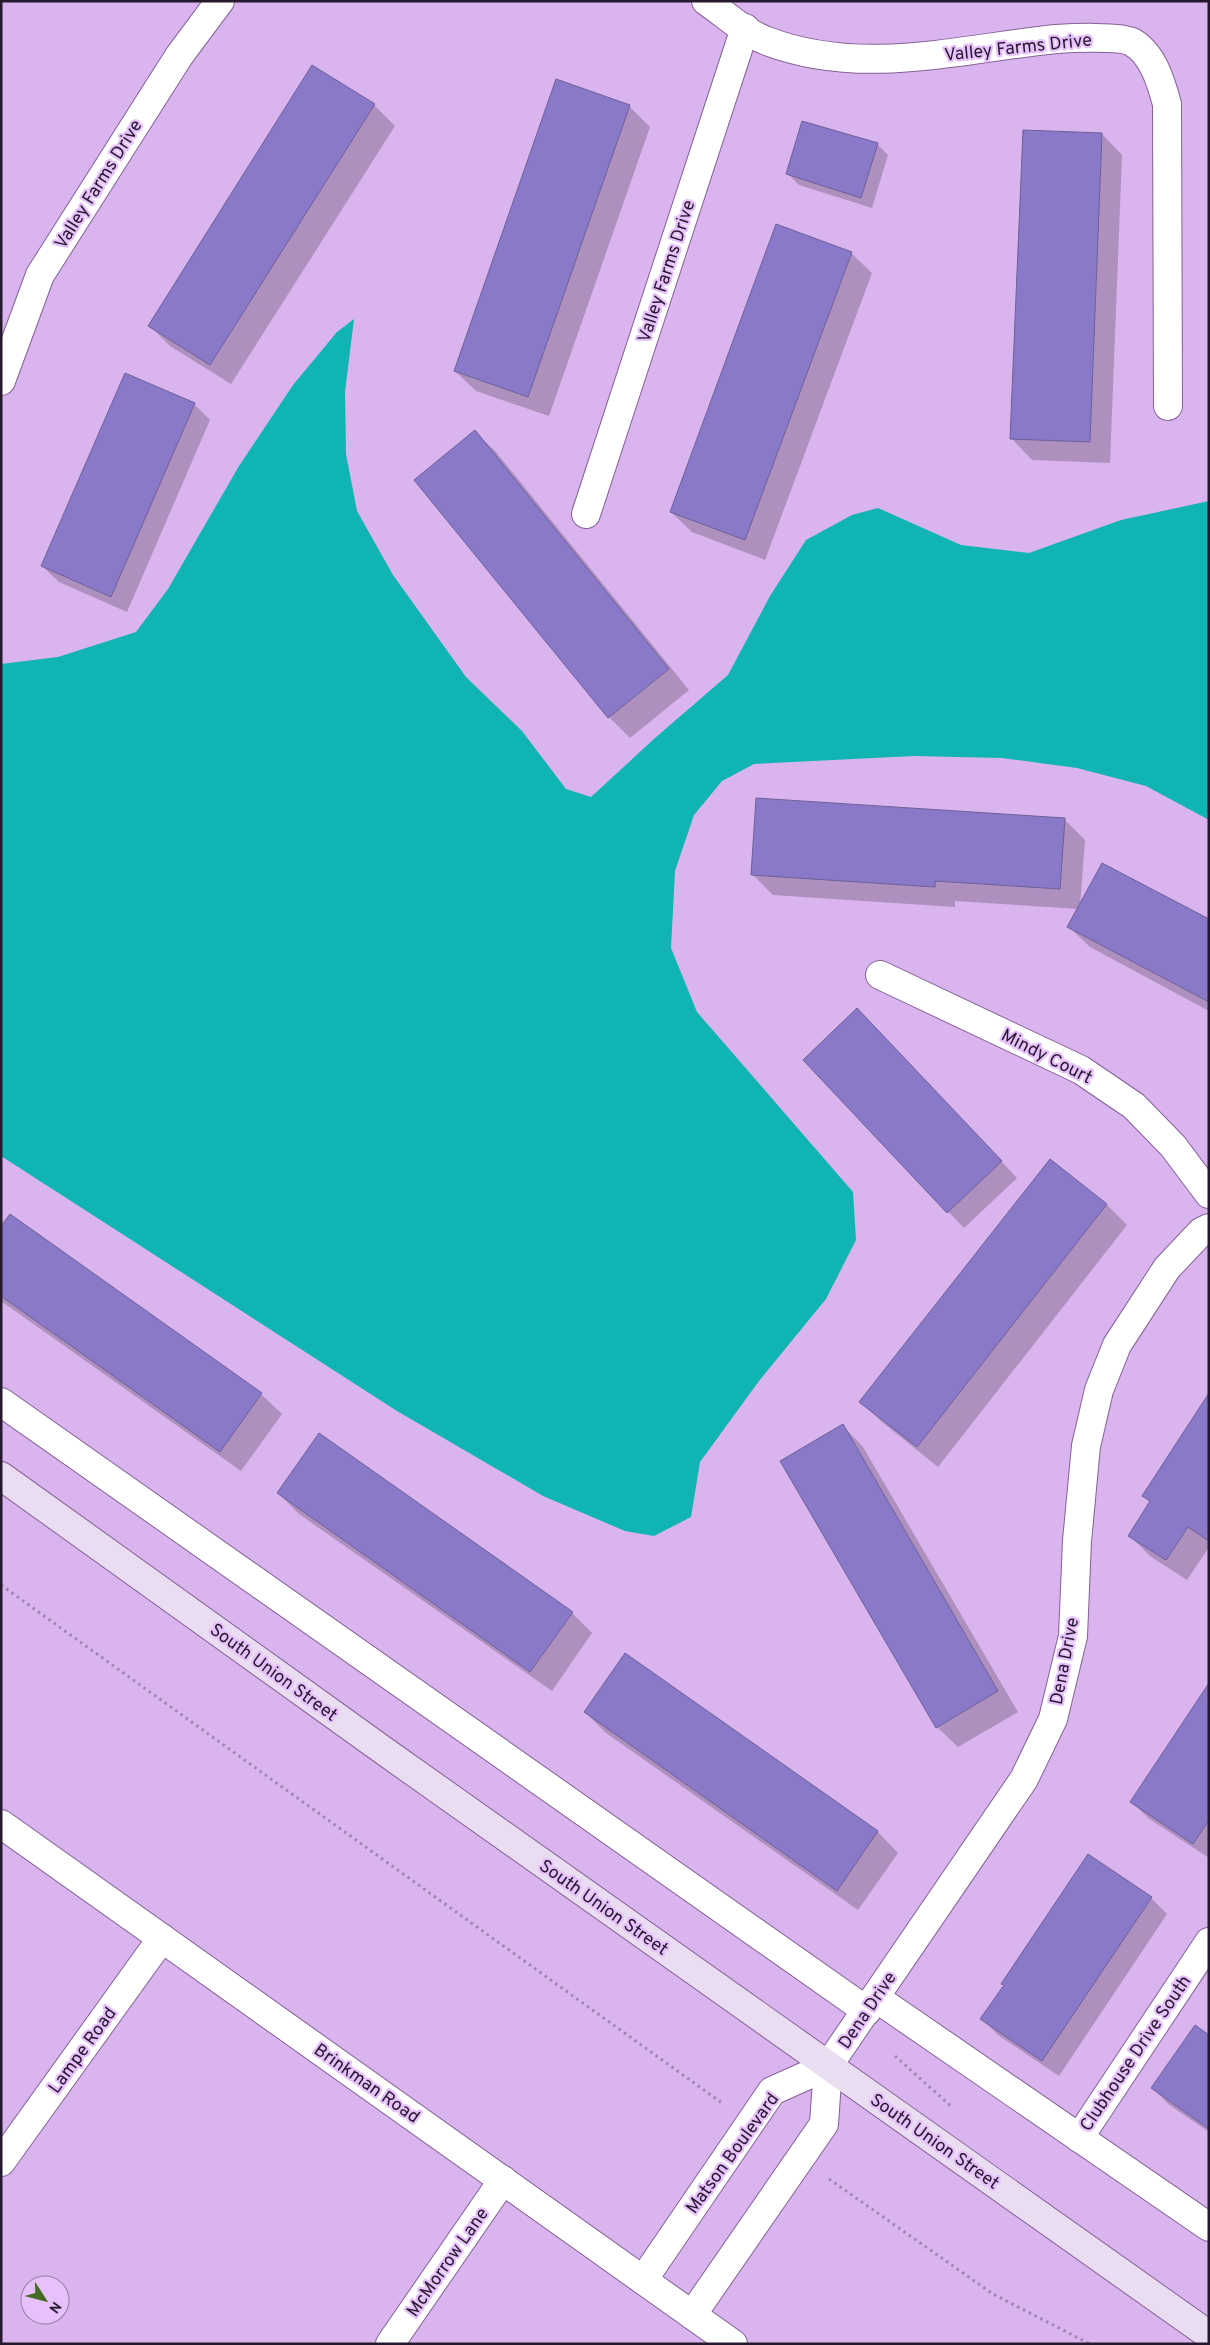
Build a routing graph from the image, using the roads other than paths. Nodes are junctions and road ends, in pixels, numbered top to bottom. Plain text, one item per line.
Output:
1 (220, 1) edge
2 (706, 1) edge
3 (745, 28) junction
4 (1, 381) edge
5 (1168, 406) dead end
6 (586, 514) dead end
7 (880, 974) dead end
8 (1209, 1194) edge
9 (1209, 1228) edge
10 (1, 1402) edge
11 (1, 1476) edge
12 (1, 1824) edge
13 (162, 1938) junction
14 (1209, 1942) edge
15 (871, 2004) junction
16 (828, 2066) junction
17 (1079, 2138) junction
18 (1, 2162) edge
19 (503, 2180) junction
20 (1209, 2226) edge
21 (643, 2280) junction
22 (692, 2315) junction
23 (1209, 2335) edge
24 (390, 2344) edge
25 (733, 2344) edge

1 - 4 street, Valley Farms Drive
2 - 3 street, Valley Farms Drive
3 - 5 street, Valley Farms Drive
3 - 6 street, Valley Farms Drive
7 - 8 street, Mindy Court
9 - 15 street, Dena Drive
10 - 15 street
11 - 16 street, South Union Street
12 - 13 street, Brinkman Road
13 - 18 street, Lampe Road
13 - 19 street, Brinkman Road
14 - 17 street, Clubhouse Drive South
15 - 16 street, Dena Drive
15 - 17 street
16 - 21 street, Matson Boulevard
16 - 22 street
16 - 23 street, South Union Street
17 - 20 street
19 - 21 street, Brinkman Road
19 - 24 street, McMorrow Lane
21 - 22 street, Brinkman Road
22 - 25 street, Brinkman Road

